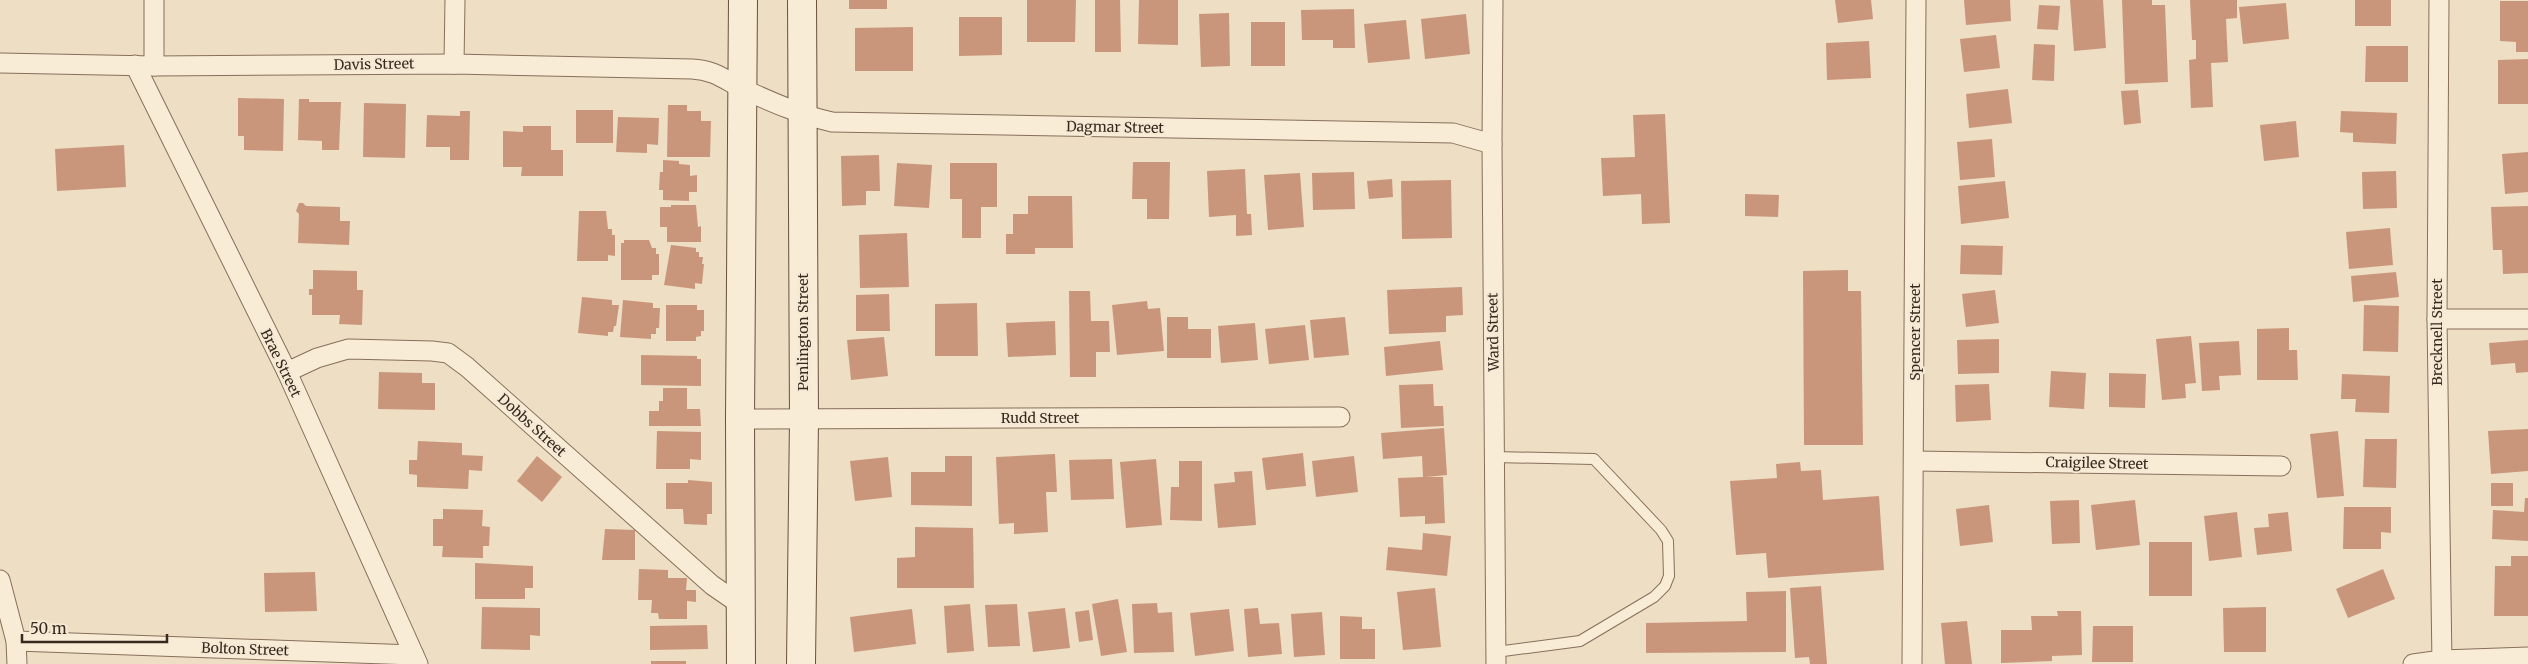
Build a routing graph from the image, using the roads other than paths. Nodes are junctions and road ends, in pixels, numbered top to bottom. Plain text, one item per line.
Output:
1 (154, 0) edge
2 (455, 0) edge
3 (743, 0) edge
4 (802, 0) edge
5 (1494, 0) edge
6 (1916, 0) edge
7 (2439, 0) edge
8 (0, 64) edge
9 (454, 64) junction
10 (145, 66) junction
11 (742, 89) junction
12 (802, 115) junction
13 (1492, 144) junction
14 (2436, 319) junction
15 (2528, 319) edge
16 (286, 372) junction
17 (1340, 417) dead end
18 (804, 419) junction
19 (740, 420) junction
20 (1494, 457) junction
21 (1914, 461) junction
22 (2281, 466) dead end
23 (0, 580) edge
24 (741, 605) junction
25 (16, 641) junction
26 (2528, 657) edge
27 (1496, 658) edge
28 (416, 660) edge
29 (2442, 662) edge
30 (17, 664) edge
31 (741, 664) edge
32 (802, 664) edge
33 (1912, 664) edge
34 (2413, 664) edge

1 - 10 street
2 - 9 street
3 - 11 street
4 - 12 street, Penlington Street
5 - 13 street, Ward Street
6 - 21 street, Spencer Street
7 - 14 street, Brecknell Street
8 - 10 street, Davis Street
9 - 10 street, Davis Street
9 - 11 street, Davis Street
10 - 16 street, Brae Street
11 - 12 street, Dagmar Street
11 - 19 street
12 - 13 street, Dagmar Street
12 - 18 street, Penlington Street
13 - 20 street, Ward Street
14 - 15 street
14 - 29 street, Brecknell Street
16 - 24 street, Dobbs Street
16 - 28 street, Brae Street
17 - 18 street, Rudd Street
18 - 19 street, Rudd Street
18 - 32 street, Penlington Street
19 - 24 street
20 - 27 street, Ward Street
20 - 27 lane
21 - 22 street, Craigilee Street
21 - 33 street, Spencer Street
23 - 25 street
24 - 31 street
25 - 28 street, Bolton Street
25 - 30 street
26 - 29 street
29 - 34 street

